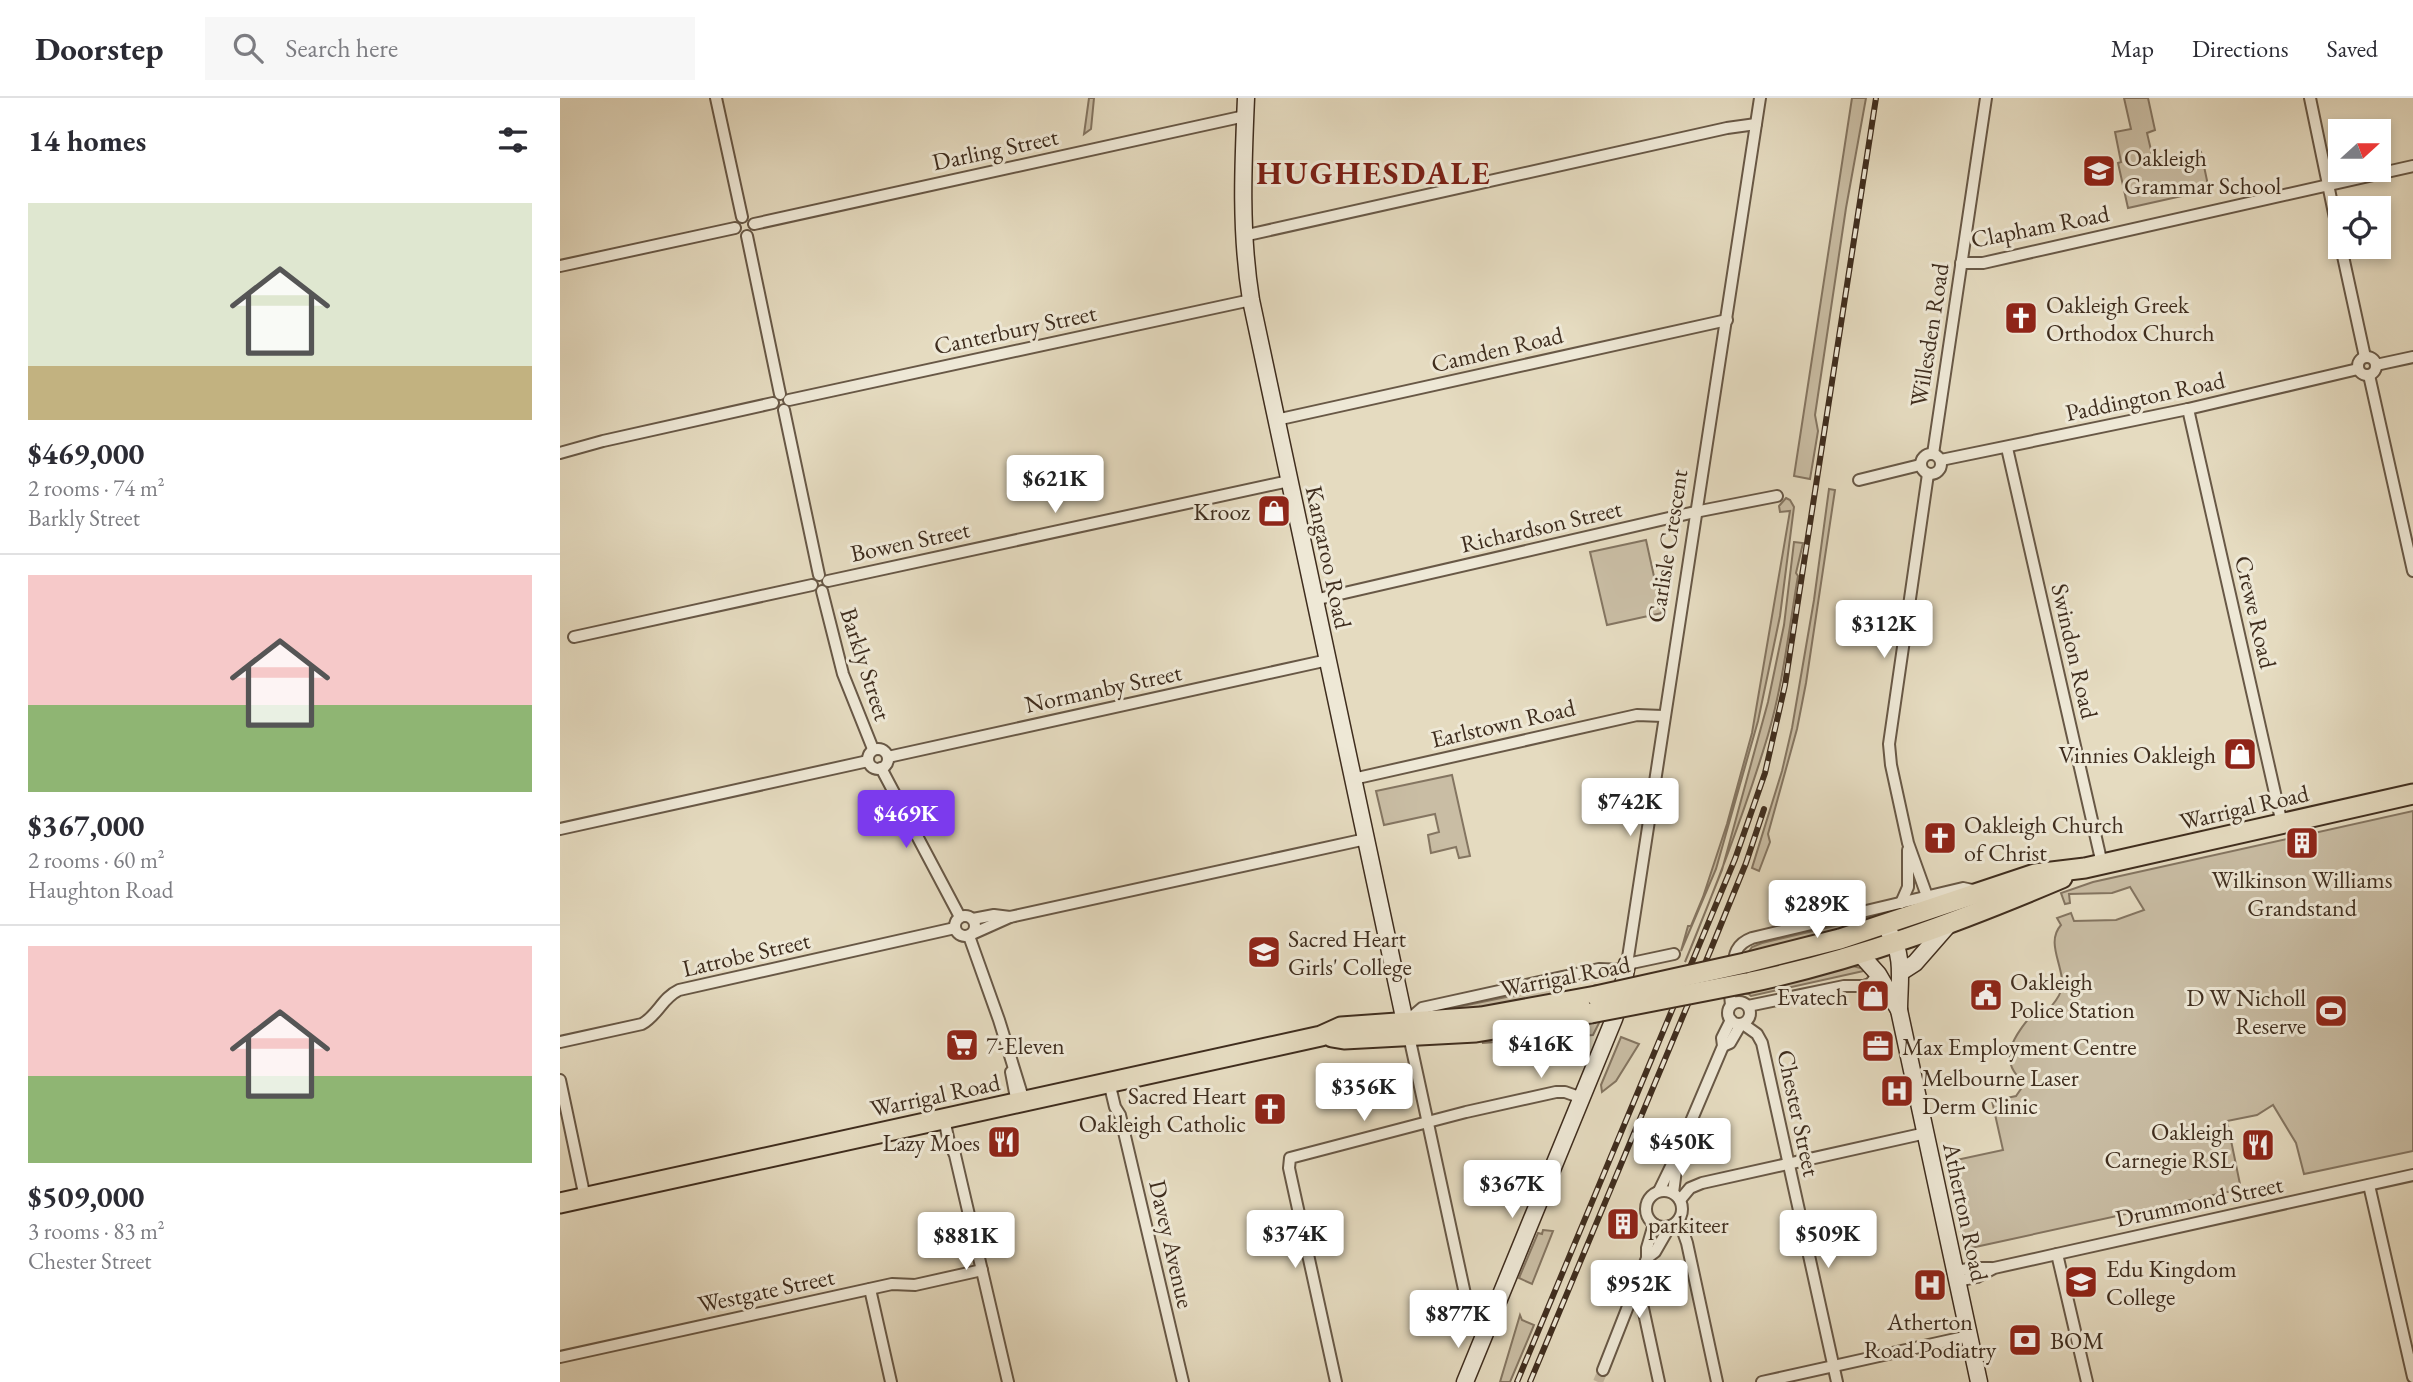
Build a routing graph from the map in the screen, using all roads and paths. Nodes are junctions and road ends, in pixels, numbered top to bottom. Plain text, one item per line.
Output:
1 (716, 98) edge
2 (1247, 98) edge
3 (1760, 98) edge
4 (1986, 98) edge
5 (2310, 98) edge
6 (1245, 116) junction
7 (1756, 124) junction
8 (2413, 166) edge
9 (2327, 185) junction
10 (2329, 196) edge
11 (742, 217) junction
12 (754, 224) junction
13 (735, 228) junction
14 (747, 236) junction
15 (1243, 236) junction
16 (2343, 259) edge
17 (1961, 263) junction
18 (560, 266) edge
19 (1251, 300) junction
20 (1727, 320) junction
21 (2365, 356) junction
22 (2413, 357) edge
23 (2376, 365) junction
24 (2358, 369) junction
25 (2370, 375) junction
26 (782, 402) junction
27 (2189, 409) junction
28 (1276, 420) junction
29 (2007, 447) junction
30 (560, 453) edge
31 (1937, 457) junction
32 (1924, 470) junction
33 (1858, 480) dead end
34 (1289, 481) junction
35 (1777, 496) dead end
36 (1695, 512) junction
37 (2413, 571) edge
38 (820, 583) junction
39 (1314, 600) junction
40 (574, 637) dead end
41 (1328, 660) junction
42 (1663, 716) junction
43 (873, 750) junction
44 (888, 757) junction
45 (868, 761) junction
46 (881, 768) junction
47 (1353, 779) junction
48 (2413, 794) edge
49 (2282, 824) junction
50 (560, 829) edge
51 (1366, 839) junction
52 (1908, 843) junction
53 (2094, 866) junction
54 (1980, 891) junction
55 (1927, 896) junction
56 (1901, 904) junction
57 (1010, 917) junction
58 (973, 919) junction
59 (958, 923) junction
60 (1950, 923) junction
61 (1883, 925) junction
62 (971, 935) junction
63 (1895, 943) junction
64 (1674, 954) dead end
65 (1861, 955) junction
66 (1626, 967) junction
67 (1901, 972) junction
68 (1878, 974) junction
69 (1743, 986) junction
70 (1731, 1005) junction
71 (1899, 1010) junction
72 (1738, 1023) junction
73 (1407, 1029) junction
74 (560, 1042) edge
75 (560, 1080) edge
76 (1113, 1082) junction
77 (1582, 1098) junction
78 (1021, 1102) junction
79 (947, 1118) junction
80 (1427, 1123) junction
81 (1926, 1133) junction
82 (1678, 1152) junction
83 (1788, 1165) junction
84 (2413, 1175) edge
85 (2369, 1185) junction
86 (1659, 1192) junction
87 (1677, 1196) junction
88 (585, 1198) junction
89 (560, 1203) edge
90 (1674, 1223) junction
91 (1654, 1224) junction
92 (2057, 1254) junction
93 (1647, 1258) junction
94 (982, 1270) junction
95 (1956, 1276) junction
96 (870, 1289) junction
97 (1643, 1308) dead end
98 (1469, 1310) junction
99 (1492, 1316) junction
100 (1486, 1331) junction
101 (1969, 1336) junction
102 (560, 1357) edge
103 (1833, 1366) junction
104 (1603, 1370) tunnel mouth
105 (2413, 1377) edge
106 (891, 1382) edge
107 (1008, 1382) edge
108 (1183, 1382) edge
109 (1336, 1382) edge
110 (1465, 1382) edge
111 (1659, 1382) edge
112 (1717, 1382) edge
113 (1762, 1382) edge
114 (1837, 1382) edge
115 (1979, 1382) edge
116 (2087, 1382) edge

1 - 11 street
2 - 6 street, Kangaroo Road
3 - 7 street, Carlisle Crescent
4 - 17 street, Willesden Road
5 - 9 street
6 - 12 street, Darling Street
6 - 15 street, Kangaroo Road
7 - 15 street
7 - 20 street, Carlisle Crescent
8 - 9 street, Clapham Road
9 - 10 street
9 - 17 street, Clapham Road
11 - 12 street
11 - 13 street
12 - 14 street
13 - 14 street
13 - 18 street
14 - 26 street, Barkly Street
15 - 19 street, Kangaroo Road
16 - 21 street
17 - 31 street, Willesden Road
19 - 26 street, Canterbury Street
19 - 28 street, Kangaroo Road
20 - 28 street, Camden Road
20 - 36 street, Carlisle Crescent
21 - 23 street
21 - 24 street
22 - 23 street
23 - 25 street
24 - 25 street
24 - 27 street, Paddington Road
25 - 37 street
26 - 30 street, Canterbury Street
26 - 38 street, Barkly Street
27 - 29 street, Paddington Road
27 - 49 street, Crewe Road
28 - 34 street, Kangaroo Road
29 - 31 street, Paddington Road
29 - 53 street, Swindon Road
31 - 32 street
31 - 32 street
32 - 33 street
32 - 52 street
34 - 38 street, Bowen Street
34 - 39 street, Kangaroo Road
35 - 36 street, Richardson Street
36 - 39 street, Richardson Street
36 - 42 street, Carlisle Crescent
38 - 40 street, Bowen Street
38 - 43 street, Barkly Street
39 - 41 street, Kangaroo Road
41 - 44 street, Normanby Street
41 - 47 street, Kangaroo Road
42 - 47 street, Earlstown Road
42 - 66 street, Carlisle Crescent
43 - 44 street
43 - 45 street
44 - 46 street
45 - 46 street
45 - 50 street
46 - 59 street
47 - 51 street, Kangaroo Road
48 - 49 highway, Warrigal Road
49 - 53 highway, Warrigal Road
51 - 57 street
51 - 73 street, Kangaroo Road
52 - 55 street
52 - 56 street
53 - 54 highway, Warrigal Road
53 - 60 highway, Warrigal Road
54 - 55 street, Warrigal Road
54 - 61 highway, Warrigal Road
55 - 56 street, Warrigal Road
56 - 69 street, Warrigal Road
57 - 58 street
57 - 62 street
58 - 59 street
58 - 62 street
59 - 62 street
59 - 74 street, Latrobe Street
60 - 63 highway, Warrigal Road
60 - 67 street
61 - 63 street, Atherton Road
61 - 69 highway, Warrigal Road
62 - 78 street
63 - 65 highway, Warrigal Road
63 - 67 street, Atherton Road
64 - 66 street, Warrigal Road
65 - 68 street, Atherton Road
65 - 69 highway, Warrigal Road
66 - 73 street, Warrigal Road
66 - 77 street, Carlisle Crescent
67 - 71 street, Atherton Road
68 - 69 street
68 - 71 street, Atherton Road
69 - 70 street
69 - 70 street, Warrigal Road
69 - 72 street
69 - 73 highway, Warrigal Road, bridge
70 - 72 street, Warrigal Road
71 - 81 street, Atherton Road
72 - 82 street
72 - 83 street, Chester Street
73 - 76 highway, Warrigal Road
73 - 80 street
75 - 88 street
76 - 78 highway, Warrigal Road
76 - 108 street, Davey Avenue
77 - 80 street
77 - 99 street, Carlisle Crescent
78 - 79 highway, Warrigal Road
79 - 88 highway, Warrigal Road
79 - 94 street
80 - 98 street
80 - 109 street
81 - 83 street
81 - 95 street, Atherton Road
82 - 86 street
82 - 87 street
83 - 87 street
83 - 103 street, Chester Street
84 - 85 street, Drummond Street
85 - 92 street, Drummond Street
85 - 105 street
86 - 87 street
86 - 91 street
87 - 90 street
88 - 89 highway, Warrigal Road
90 - 91 street
90 - 93 street
90 - 112 street
91 - 93 street
92 - 95 street, Drummond Street
92 - 116 street
93 - 104 street
94 - 96 street, Westgate Street
94 - 107 street
95 - 101 street, Atherton Road
96 - 102 street, Westgate Street
96 - 106 street
97 - 111 street
98 - 99 street
98 - 100 street
99 - 100 street, Carlisle Crescent
100 - 110 street, Carlisle Crescent
101 - 103 street
101 - 115 street, Atherton Road
103 - 113 street
103 - 114 street, Chester Street

